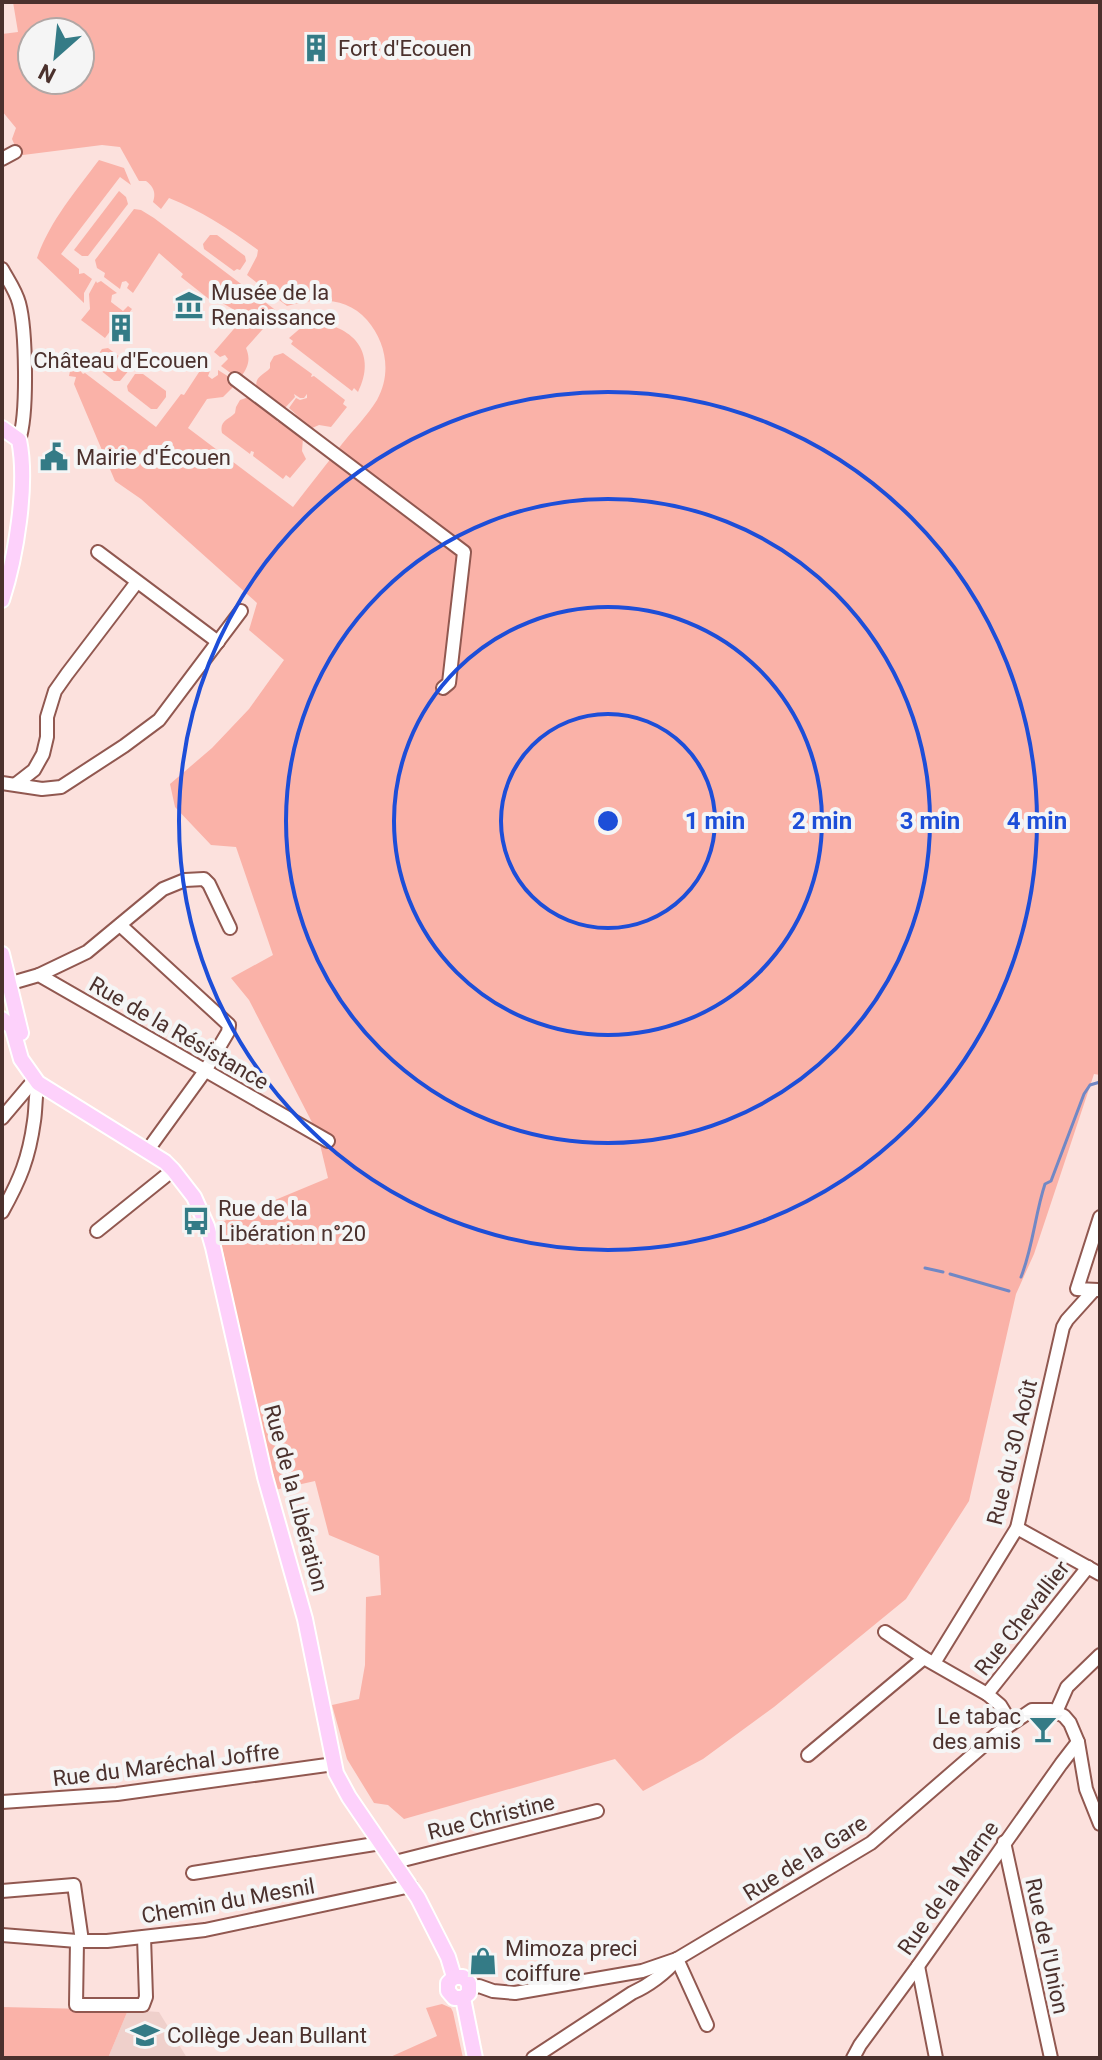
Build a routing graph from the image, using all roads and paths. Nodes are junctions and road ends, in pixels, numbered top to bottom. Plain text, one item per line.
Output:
1 (15, 152) dead end
2 (2, 159) edge
3 (2, 269) edge
4 (235, 379) dead end
5 (2, 428) edge
6 (19, 440) junction
7 (98, 552) dead end
8 (137, 582) junction
9 (2, 600) edge
10 (241, 611) dead end
11 (218, 642) junction
12 (443, 688) dead end
13 (2, 783) edge
14 (16, 784) junction
15 (120, 925) junction
16 (230, 928) dead end
17 (2, 954) edge
18 (39, 975) junction
19 (8, 984) junction
20 (14, 1004) junction
21 (2, 1018) edge
22 (205, 1071) junction
23 (36, 1081) junction
24 (2, 1118) edge
25 (328, 1141) dead end
26 (147, 1151) junction
27 (173, 1170) junction
28 (2, 1212) edge
29 (1100, 1217) edge
30 (97, 1231) dead end
31 (1097, 1290) edge
32 (1017, 1528) junction
33 (1094, 1571) edge
34 (885, 1632) dead end
35 (1100, 1655) edge
36 (929, 1660) junction
37 (987, 1694) junction
38 (1056, 1712) junction
39 (1011, 1723) junction
40 (1078, 1742) junction
41 (808, 1755) dead end
42 (334, 1764) junction
43 (2, 1802) edge
44 (597, 1811) dead end
45 (1100, 1824) edge
46 (1004, 1842) junction
47 (381, 1843) junction
48 (395, 1862) junction
49 (193, 1873) dead end
50 (411, 1886) junction
51 (2, 1891) edge
52 (2, 1935) edge
53 (144, 1937) junction
54 (79, 1941) junction
55 (677, 1959) junction
56 (918, 1966) junction
57 (642, 1971) junction
58 (466, 1993) junction
59 (632, 1993) junction
60 (707, 2025) dead end
61 (860, 2045) junction
62 (475, 2058) edge
63 (533, 2058) edge
64 (844, 2058) edge
65 (853, 2058) edge
66 (936, 2058) edge
67 (1051, 2058) edge

1 - 2 street
3 - 6 street
4 - 12 street
5 - 6 main road
6 - 9 main road
7 - 8 street
8 - 11 street
8 - 14 street
10 - 11 street
11 - 14 street
13 - 14 street
15 - 16 street
15 - 18 street
15 - 22 street
17 - 19 main road
18 - 19 street
18 - 22 street, Rue de la Résistance
19 - 20 main road
20 - 21 street
20 - 23 main road
21 - 23 main road
22 - 25 street, Rue de la Résistance
22 - 26 street
23 - 24 street
23 - 26 main road, Rue de la Libération
23 - 28 street
26 - 27 main road, Rue de la Libération
27 - 30 street
27 - 42 main road, Rue de la Libération
29 - 31 street
31 - 32 street, Rue du 30 Août
32 - 33 street
32 - 36 street, Rue du 30 Août
33 - 37 street, Rue Chevallier
34 - 36 street
35 - 38 street
36 - 37 street
36 - 41 street, Rue du 30 Août
37 - 39 street
38 - 39 street, Rue de la Gare
38 - 40 street
39 - 55 street, Rue de la Gare
40 - 45 street
40 - 46 street, Rue de la Marne
42 - 43 street, Rue du Maréchal Joffre
42 - 47 main road, Rue de la Libération
44 - 48 street, Rue Christine
46 - 56 street, Rue de la Marne
46 - 67 street, Rue de l'Union
47 - 48 main road, Rue de la Libération
47 - 49 street
48 - 50 main road, Rue de la Libération
50 - 53 street, Chemin du Mesnil
50 - 58 main road, Rue de la Libération
51 - 54 street
52 - 54 street, Chemin du Mesnil
53 - 54 street, Chemin du Mesnil
53 - 54 street
55 - 57 street, Rue de la Gare
55 - 59 street
55 - 60 street
56 - 61 street, Rue de la Marne
56 - 66 street
57 - 58 street, Rue de la Gare
57 - 59 street
58 - 62 main road
59 - 63 street
61 - 64 street
61 - 65 street, Rue de la Marne

